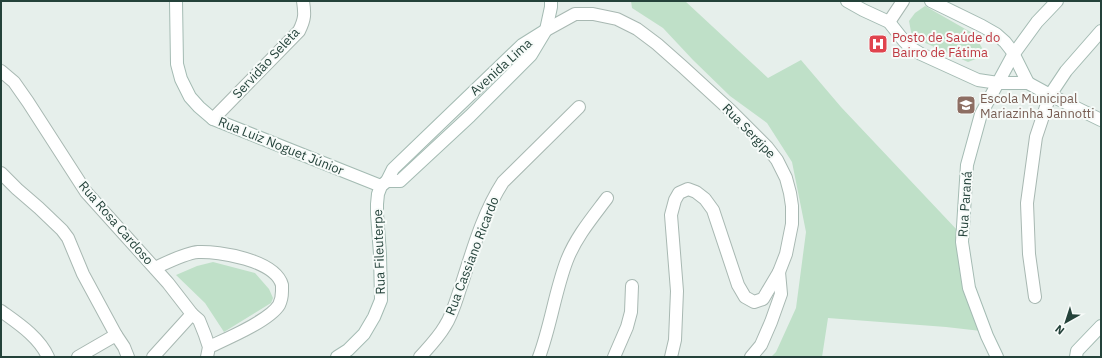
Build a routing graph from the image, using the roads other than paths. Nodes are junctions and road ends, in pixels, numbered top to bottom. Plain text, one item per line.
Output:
1 (176, 1) edge
2 (303, 1) edge
3 (551, 1) edge
4 (849, 1) edge
5 (903, 1) edge
6 (931, 1) edge
7 (1057, 1) edge
8 (889, 22) junction
9 (546, 30) junction
10 (1101, 30) edge
11 (1013, 55) junction
12 (1, 71) edge
13 (998, 83) junction
14 (1028, 83) junction
15 (1050, 95) junction
16 (460, 104) junction
17 (579, 107) dead end
18 (470, 116) junction
19 (213, 119) junction
20 (1101, 120) edge
21 (1, 173) edge
22 (384, 183) junction
23 (607, 198) dead end
24 (155, 268) junction
25 (779, 272) junction
26 (632, 286) dead end
27 (1035, 297) dead end
28 (1, 311) edge
29 (192, 314) junction
30 (1101, 326) edge
31 (116, 335) junction
32 (208, 352) edge
33 (1077, 354) edge
34 (48, 357) edge
35 (78, 357) edge
36 (128, 357) edge
37 (153, 357) edge
38 (337, 357) edge
39 (420, 357) edge
40 (539, 357) edge
41 (614, 357) edge
42 (671, 357) edge
43 (751, 357) edge
44 (997, 357) edge

1 - 19 street, Rua Luiz Noguet Júnior
2 - 19 street, Servidão Seleta
3 - 9 street
4 - 8 street
5 - 8 street
6 - 11 street
7 - 11 street, Rua Paraná
8 - 13 street
9 - 16 street, Avenida Lima
9 - 18 street, Avenida Lima
9 - 25 street, Rua Sergipe
10 - 15 street
11 - 13 street, Rua Paraná
11 - 14 street
12 - 24 street, Rua Rosa Cardoso
13 - 14 street
13 - 44 street, Rua Paraná
14 - 15 street
15 - 20 street
15 - 27 street
16 - 18 street
16 - 22 street, Avenida Lima
17 - 39 street, Rua Cassiano Ricardo
18 - 22 street, Avenida Lima
19 - 22 street, Rua Luiz Noguet Júnior
21 - 31 street
22 - 38 street, Rua Fileuterpe
23 - 40 street
24 - 29 street, Rua Rosa Cardoso
24 - 32 street
25 - 42 street
25 - 43 street, Rua Sergipe
26 - 41 street
28 - 34 street
29 - 32 street, Rua Rosa Cardoso
29 - 37 street
30 - 33 street
31 - 35 street
31 - 36 street

